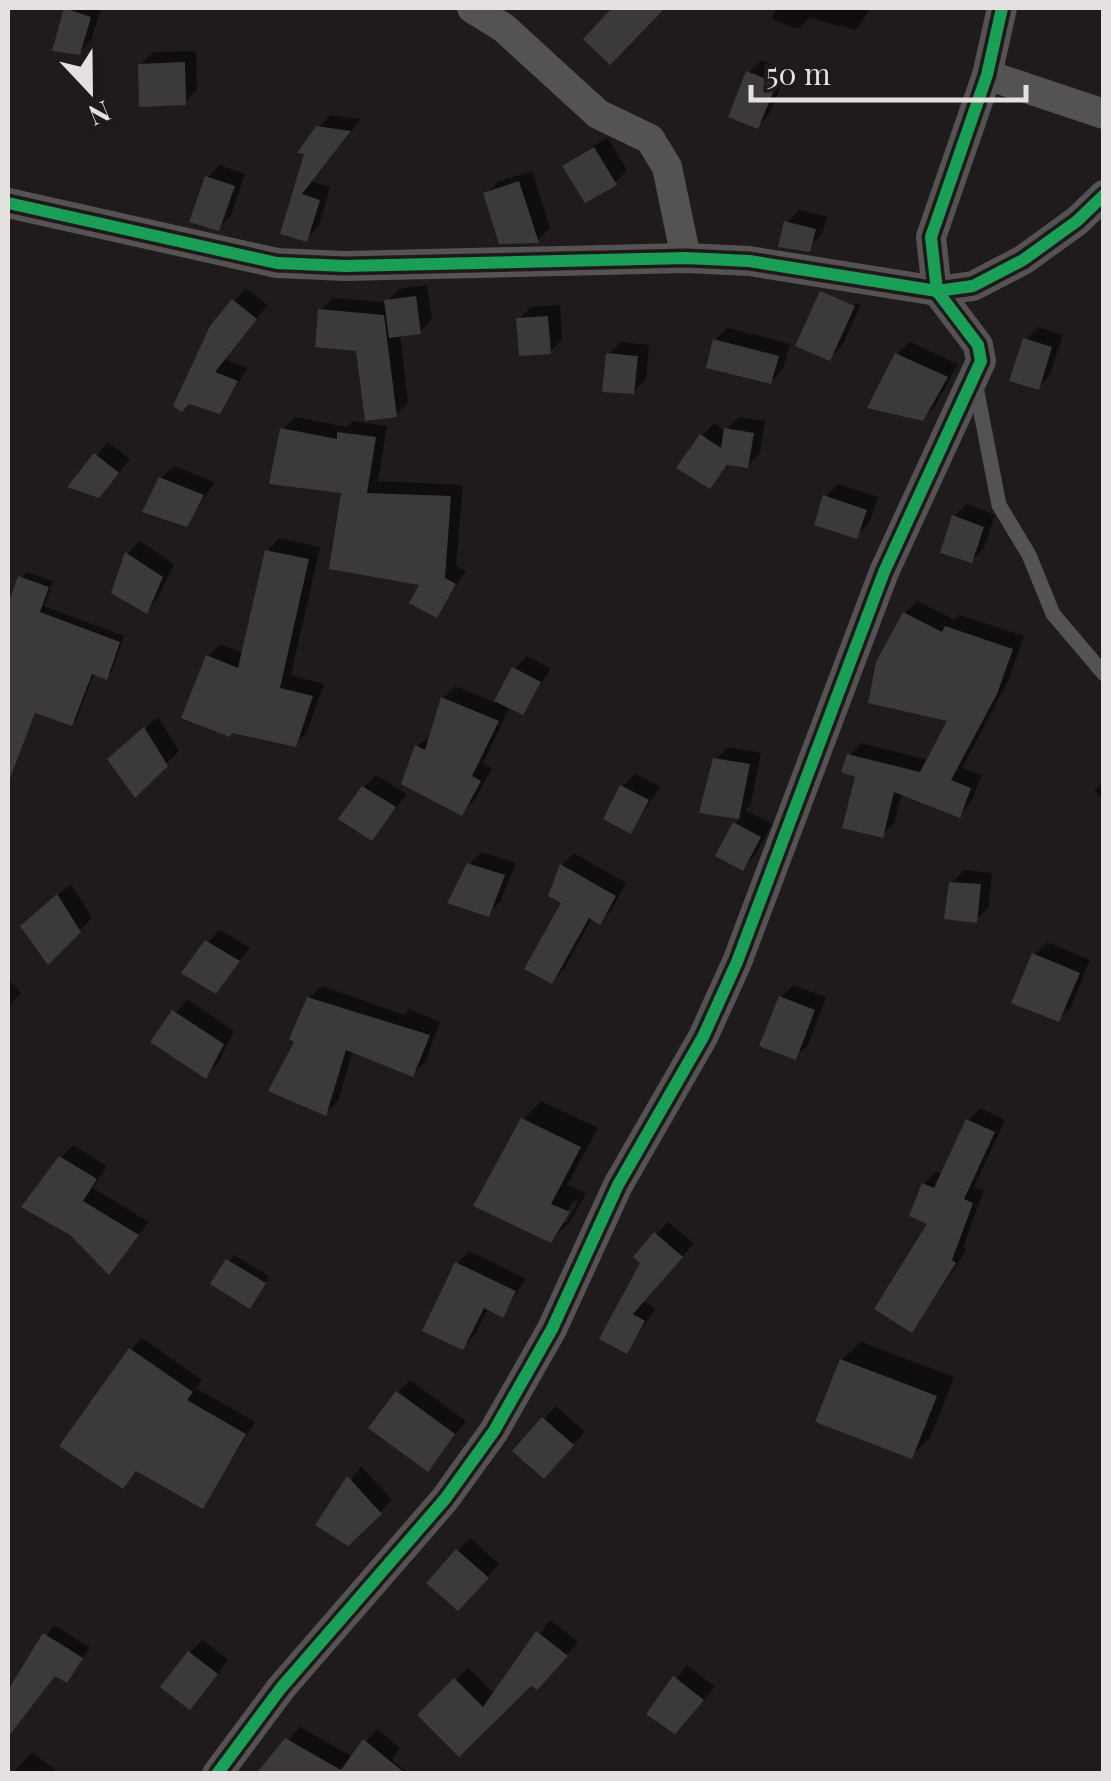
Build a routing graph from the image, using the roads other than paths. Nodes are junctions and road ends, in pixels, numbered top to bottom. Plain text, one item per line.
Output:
1 (472, 8) edge
2 (1002, 8) edge
3 (988, 75) junction
4 (1104, 114) edge
5 (1104, 195) edge
6 (8, 203) edge
7 (686, 258) junction
8 (938, 291) junction
9 (975, 380) junction
10 (1104, 674) edge
11 (217, 1774) edge

1 - 7 street
2 - 3 street
3 - 4 street
3 - 8 street
5 - 8 street
6 - 7 street
7 - 8 street
8 - 9 street
9 - 10 lane
9 - 11 street

